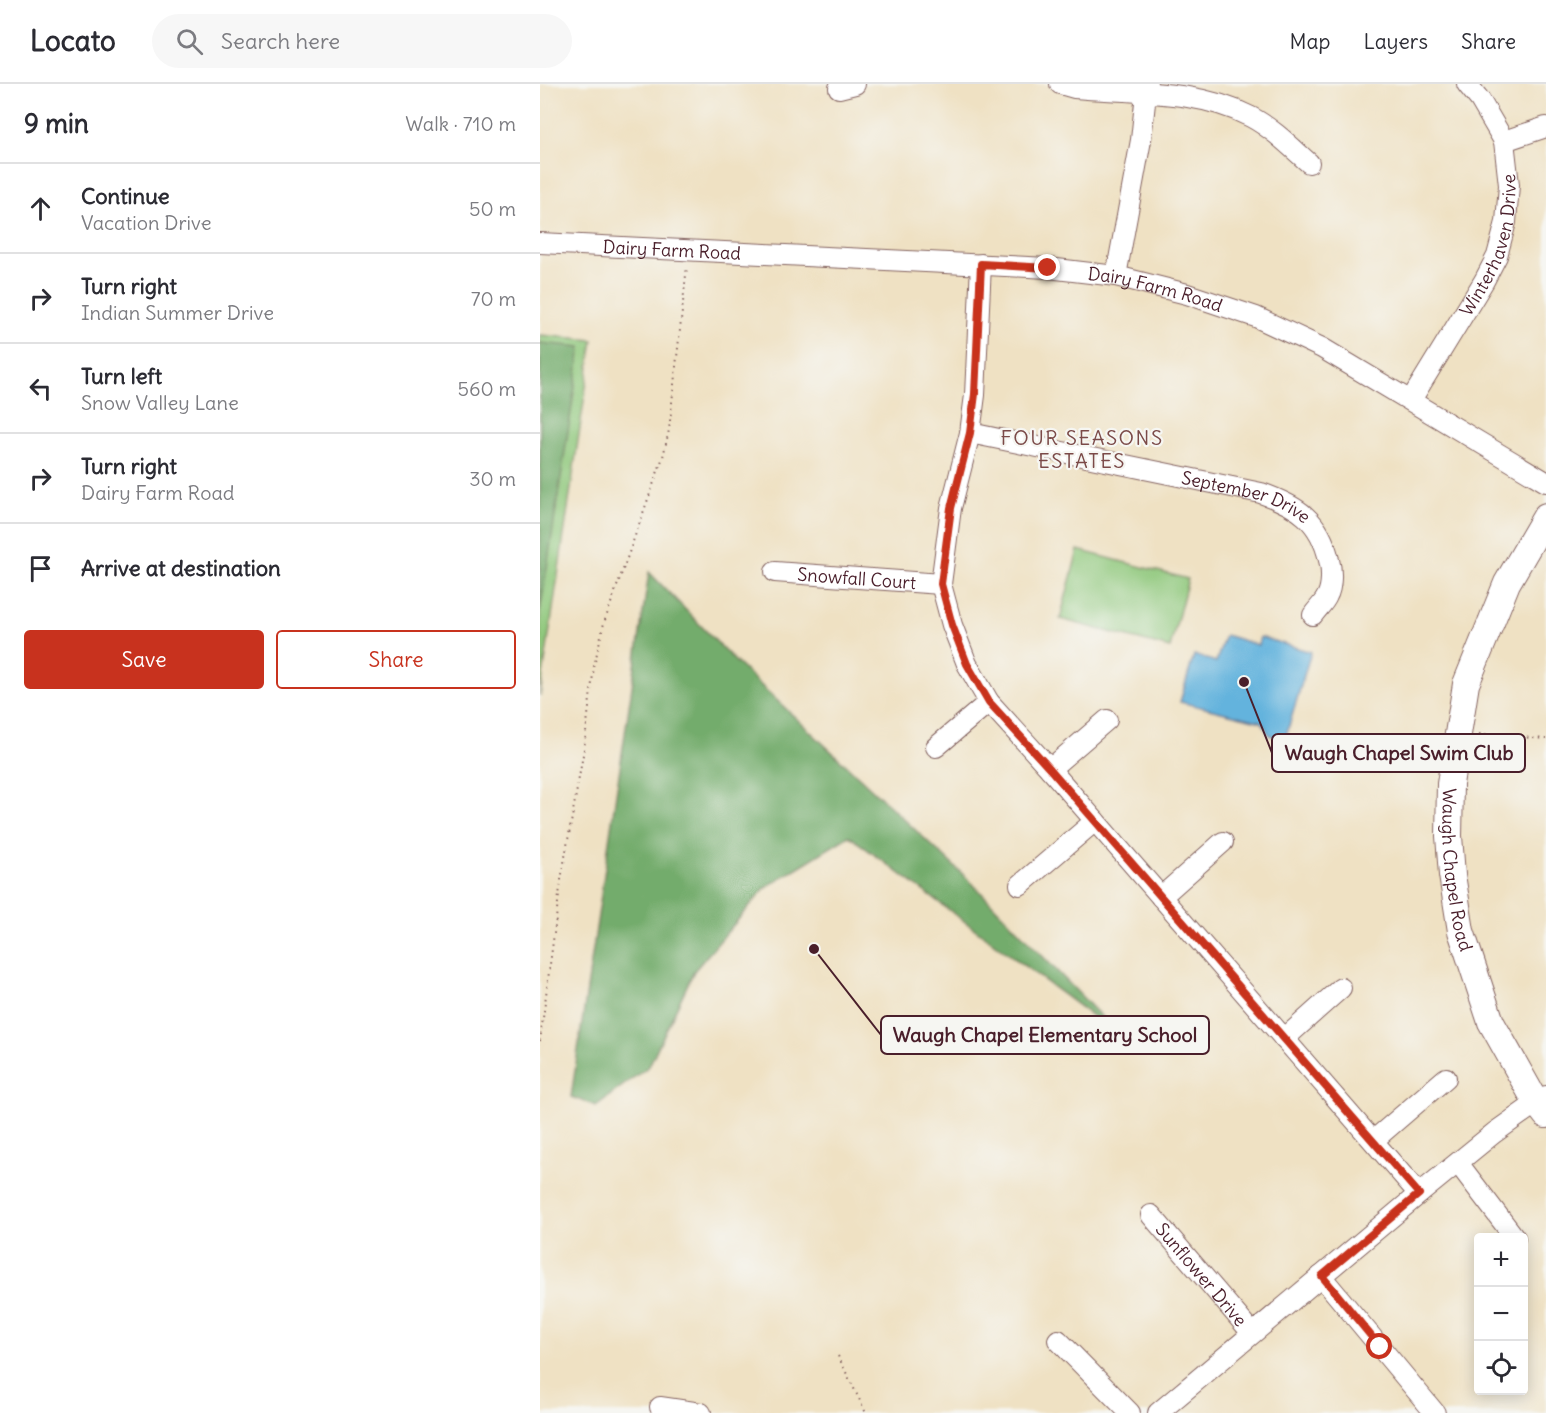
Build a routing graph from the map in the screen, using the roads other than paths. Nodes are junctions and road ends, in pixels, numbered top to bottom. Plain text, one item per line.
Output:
1 (1060, 84) edge
2 (1467, 84) edge
3 (1147, 89) edge
4 (1546, 128) edge
5 (1504, 141) junction
6 (1309, 163) dead end
7 (540, 243) edge
8 (981, 264) junction
9 (1116, 276) junction
10 (1412, 400) junction
11 (970, 433) junction
12 (1546, 482) edge
13 (1546, 516) edge
14 (775, 572) dead end
15 (941, 584) junction
16 (1313, 615) dead end
17 (989, 702) junction
18 (1107, 720) dead end
19 (936, 747) dead end
20 (1050, 769) junction
21 (1095, 821) junction
22 (1223, 842) dead end
23 (1020, 885) dead end
24 (1161, 897) junction
25 (1341, 988) dead end
26 (1284, 1039) junction
27 (1446, 1078) dead end
28 (1543, 1104) edge
29 (1374, 1140) junction
30 (1458, 1162) junction
31 (1419, 1194) junction
32 (1151, 1215) dead end
33 (1511, 1233) edge
34 (1322, 1276) junction
35 (1252, 1333) junction
36 (1058, 1340) dead end
37 (660, 1407) dead end
38 (701, 1413) edge
39 (1130, 1413) edge
40 (1158, 1413) edge
41 (1435, 1413) edge

1 - 3 street
2 - 5 street, Winterhaven Drive
3 - 6 street
3 - 9 street
4 - 5 street
5 - 10 street, Winterhaven Drive
7 - 8 street, Dairy Farm Road
8 - 9 street, Dairy Farm Road
8 - 11 street
9 - 10 street, Dairy Farm Road
10 - 12 street, Dairy Farm Road
11 - 15 street
11 - 16 street, September Drive
13 - 28 main road, Waugh Chapel Road
14 - 15 street, Snowfall Court
15 - 17 street
17 - 19 street
17 - 20 street
18 - 20 street
20 - 21 street
21 - 23 street
21 - 24 street
22 - 24 street
24 - 26 street
25 - 26 street
26 - 29 street
27 - 29 street
28 - 30 street
29 - 31 street
30 - 31 street
30 - 33 street
31 - 34 street
32 - 35 street, Sunflower Drive
34 - 35 street
34 - 41 street
35 - 40 street
36 - 39 street
37 - 38 street

